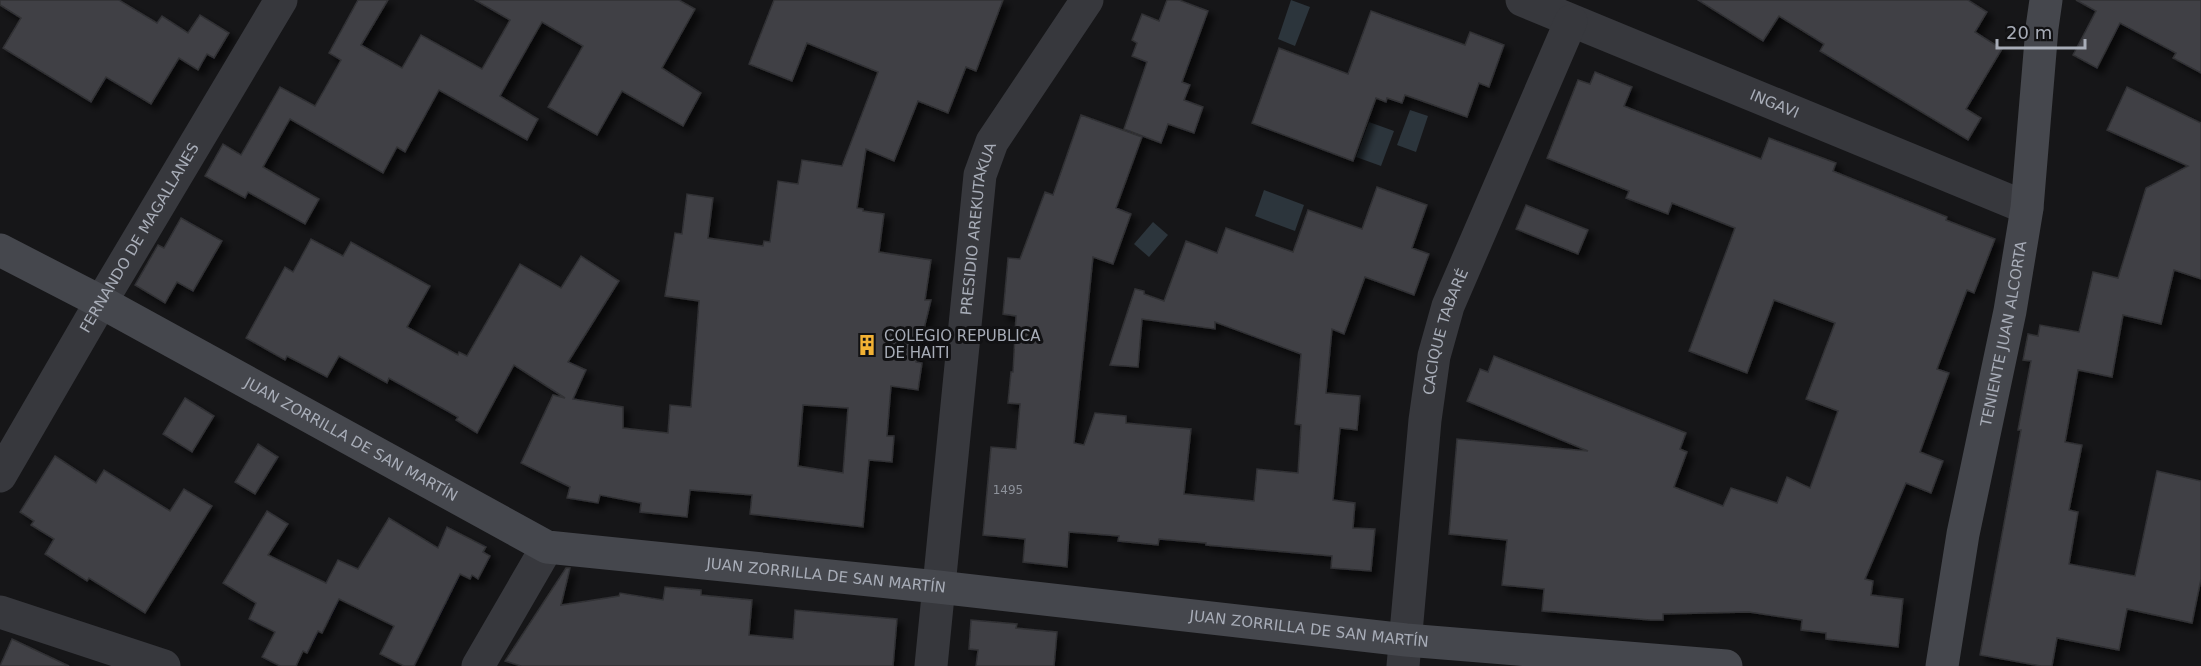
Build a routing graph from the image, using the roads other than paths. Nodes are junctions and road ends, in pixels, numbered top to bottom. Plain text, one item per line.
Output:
1 (281, 0) edge
2 (1087, 0) edge
3 (1522, 0) edge
4 (2046, 0) edge
5 (1572, 21) junction
6 (2027, 208) junction
7 (0, 249) edge
8 (101, 302) junction
9 (0, 476) edge
10 (547, 547) junction
11 (938, 587) junction
12 (0, 612) edge
13 (1404, 653) edge
14 (164, 666) edge
15 (478, 666) edge
16 (930, 666) edge
17 (1726, 666) edge
18 (1942, 666) edge

1 - 8 street, FERNANDO DE MAGALLANES
2 - 11 street, PRESIDIO AREKUTAKUA
3 - 5 street, INGAVI
4 - 6 street, TENIENTE JUAN ALCORTA
5 - 6 street, INGAVI
5 - 13 street, CACIQUE TABARÉ
6 - 18 street, TENIENTE JUAN ALCORTA
7 - 8 street, JUAN ZORRILLA DE SAN MARTÍN
8 - 9 street, FERNANDO DE MAGALLANES
8 - 10 street, JUAN ZORRILLA DE SAN MARTÍN
10 - 11 street, JUAN ZORRILLA DE SAN MARTÍN
10 - 15 street
11 - 13 street, JUAN ZORRILLA DE SAN MARTÍN
11 - 16 street, PRESIDIO AREKUTAKUA
12 - 14 street
13 - 17 street, JUAN ZORRILLA DE SAN MARTÍN

